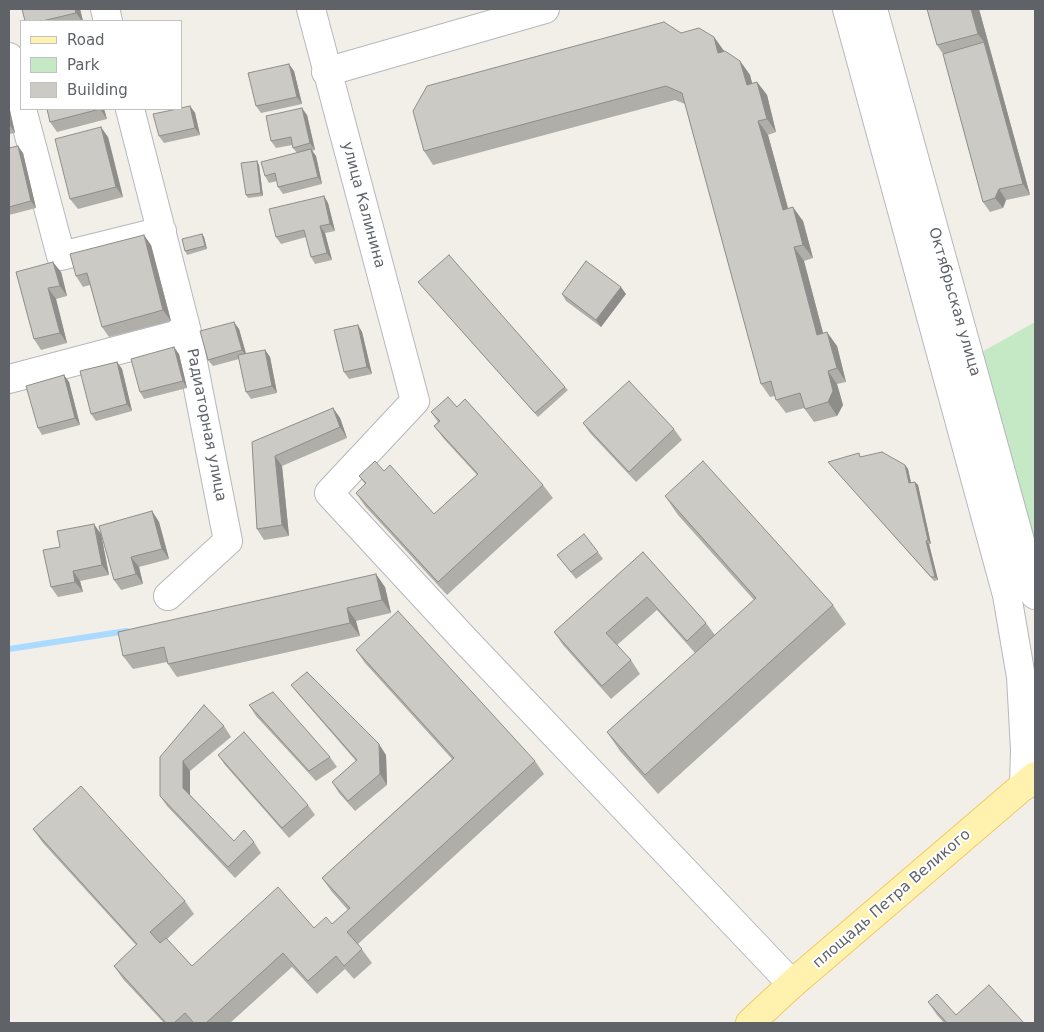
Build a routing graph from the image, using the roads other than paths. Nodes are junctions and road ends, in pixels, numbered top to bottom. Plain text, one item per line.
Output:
1 (311, 9) edge
2 (545, 9) edge
3 (847, 9) edge
4 (872, 9) edge
5 (9, 57) edge
6 (326, 72) junction
7 (20, 99) edge
8 (23, 110) edge
9 (130, 110) edge
10 (162, 231) junction
11 (187, 332) junction
12 (9, 379) edge
13 (1034, 590) edge
14 (1007, 595) junction
15 (168, 596) dead end
16 (1030, 781) edge
17 (792, 984) junction
18 (750, 1023) edge

1 - 6 street, улица Калинина
2 - 6 street
3 - 14 street
4 - 13 street, Октябрьская улица
5 - 7 street
6 - 17 street, улица Калинина
8 - 10 street
9 - 10 street, Радиаторная улица
10 - 11 street, Радиаторная улица
11 - 12 street
11 - 15 street, Радиаторная улица
13 - 14 street
14 - 16 street
16 - 17 main road, площадь Петра Великого
17 - 18 main road, площадь Петра Великого

